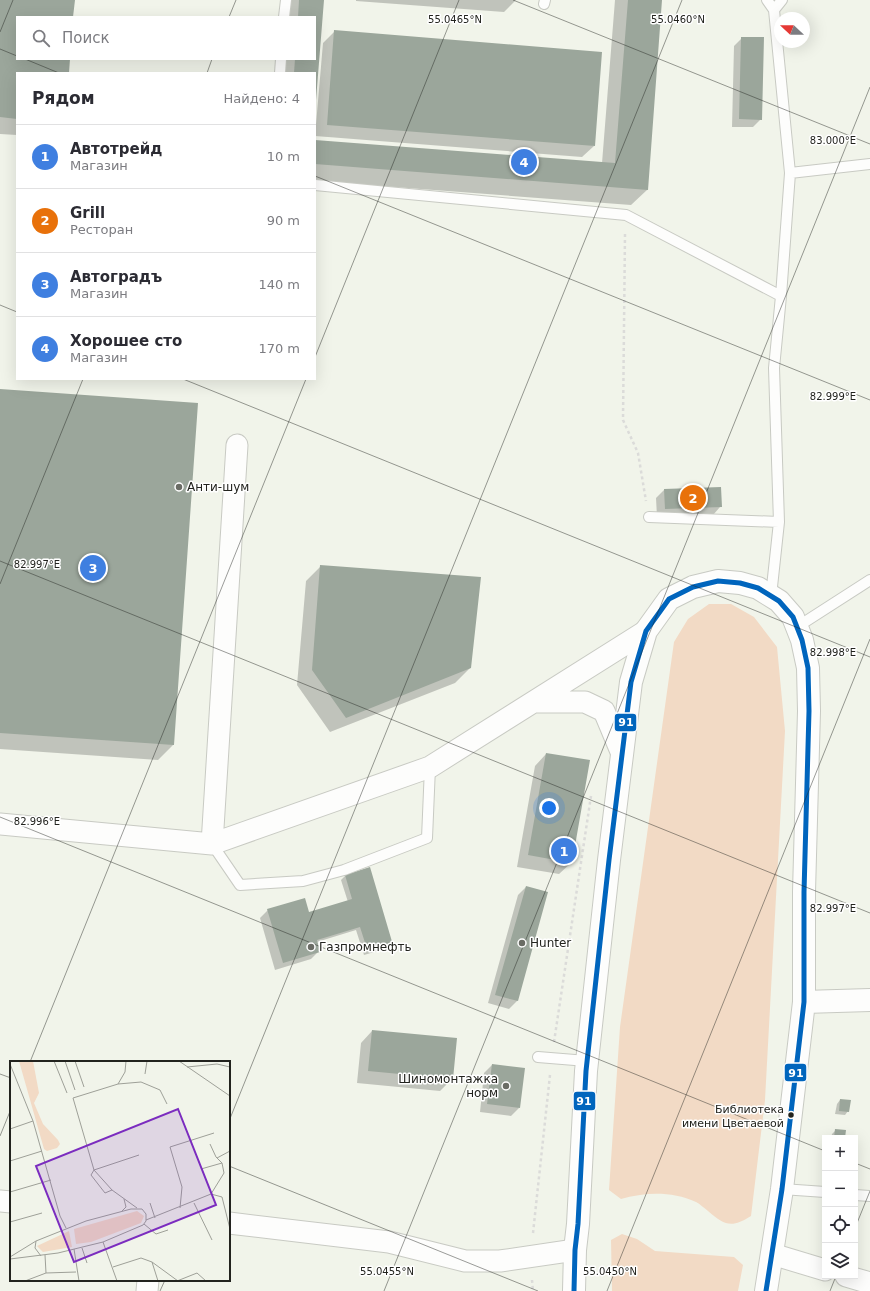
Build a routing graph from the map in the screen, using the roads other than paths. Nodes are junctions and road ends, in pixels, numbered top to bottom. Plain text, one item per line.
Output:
1 (286, 0) edge
2 (767, 0) edge
3 (782, 0) edge
4 (774, 10) junction
5 (284, 16) edge
6 (281, 60) edge
7 (280, 72) edge
8 (870, 164) edge
9 (790, 173) junction
10 (316, 185) edge
11 (780, 296) junction
12 (237, 444) dead end
13 (648, 517) road end
14 (779, 522) junction
15 (870, 580) edge
16 (771, 596) junction
17 (797, 627) junction
18 (646, 631) junction
19 (534, 702) junction
20 (622, 754) junction
21 (430, 767) junction
22 (0, 824) edge
23 (212, 844) junction
24 (870, 1000) edge
25 (804, 1002) junction
26 (538, 1056) dead end
27 (587, 1061) junction
28 (782, 1189) junction
29 (822, 1192) edge
30 (858, 1195) edge
31 (870, 1196) edge
32 (0, 1201) edge
33 (10, 1202) edge
34 (230, 1223) edge
35 (575, 1250) junction
36 (772, 1254) junction
37 (822, 1269) edge
38 (856, 1279) edge
39 (148, 1281) edge
40 (870, 1283) edge
41 (147, 1291) edge
42 (574, 1291) edge
43 (766, 1291) edge

1 - 5 lane
2 - 4 lane
3 - 4 lane
4 - 9 lane
6 - 7 lane
8 - 9 lane
9 - 11 lane
10 - 11 lane
11 - 14 lane
12 - 23 street
13 - 14 lane
14 - 16 lane
15 - 17 lane
16 - 17 main road
16 - 18 main road
17 - 25 main road
18 - 19 street
18 - 20 main road
19 - 20 street
19 - 21 street
20 - 27 main road
21 - 23 street
21 - 23 lane
22 - 23 street
24 - 25 main road
25 - 28 main road
26 - 27 lane
27 - 35 main road
28 - 29 lane
28 - 36 main road
30 - 31 lane
32 - 33 street
34 - 35 street
35 - 42 main road
36 - 37 street
36 - 43 main road
38 - 40 street
39 - 41 street

